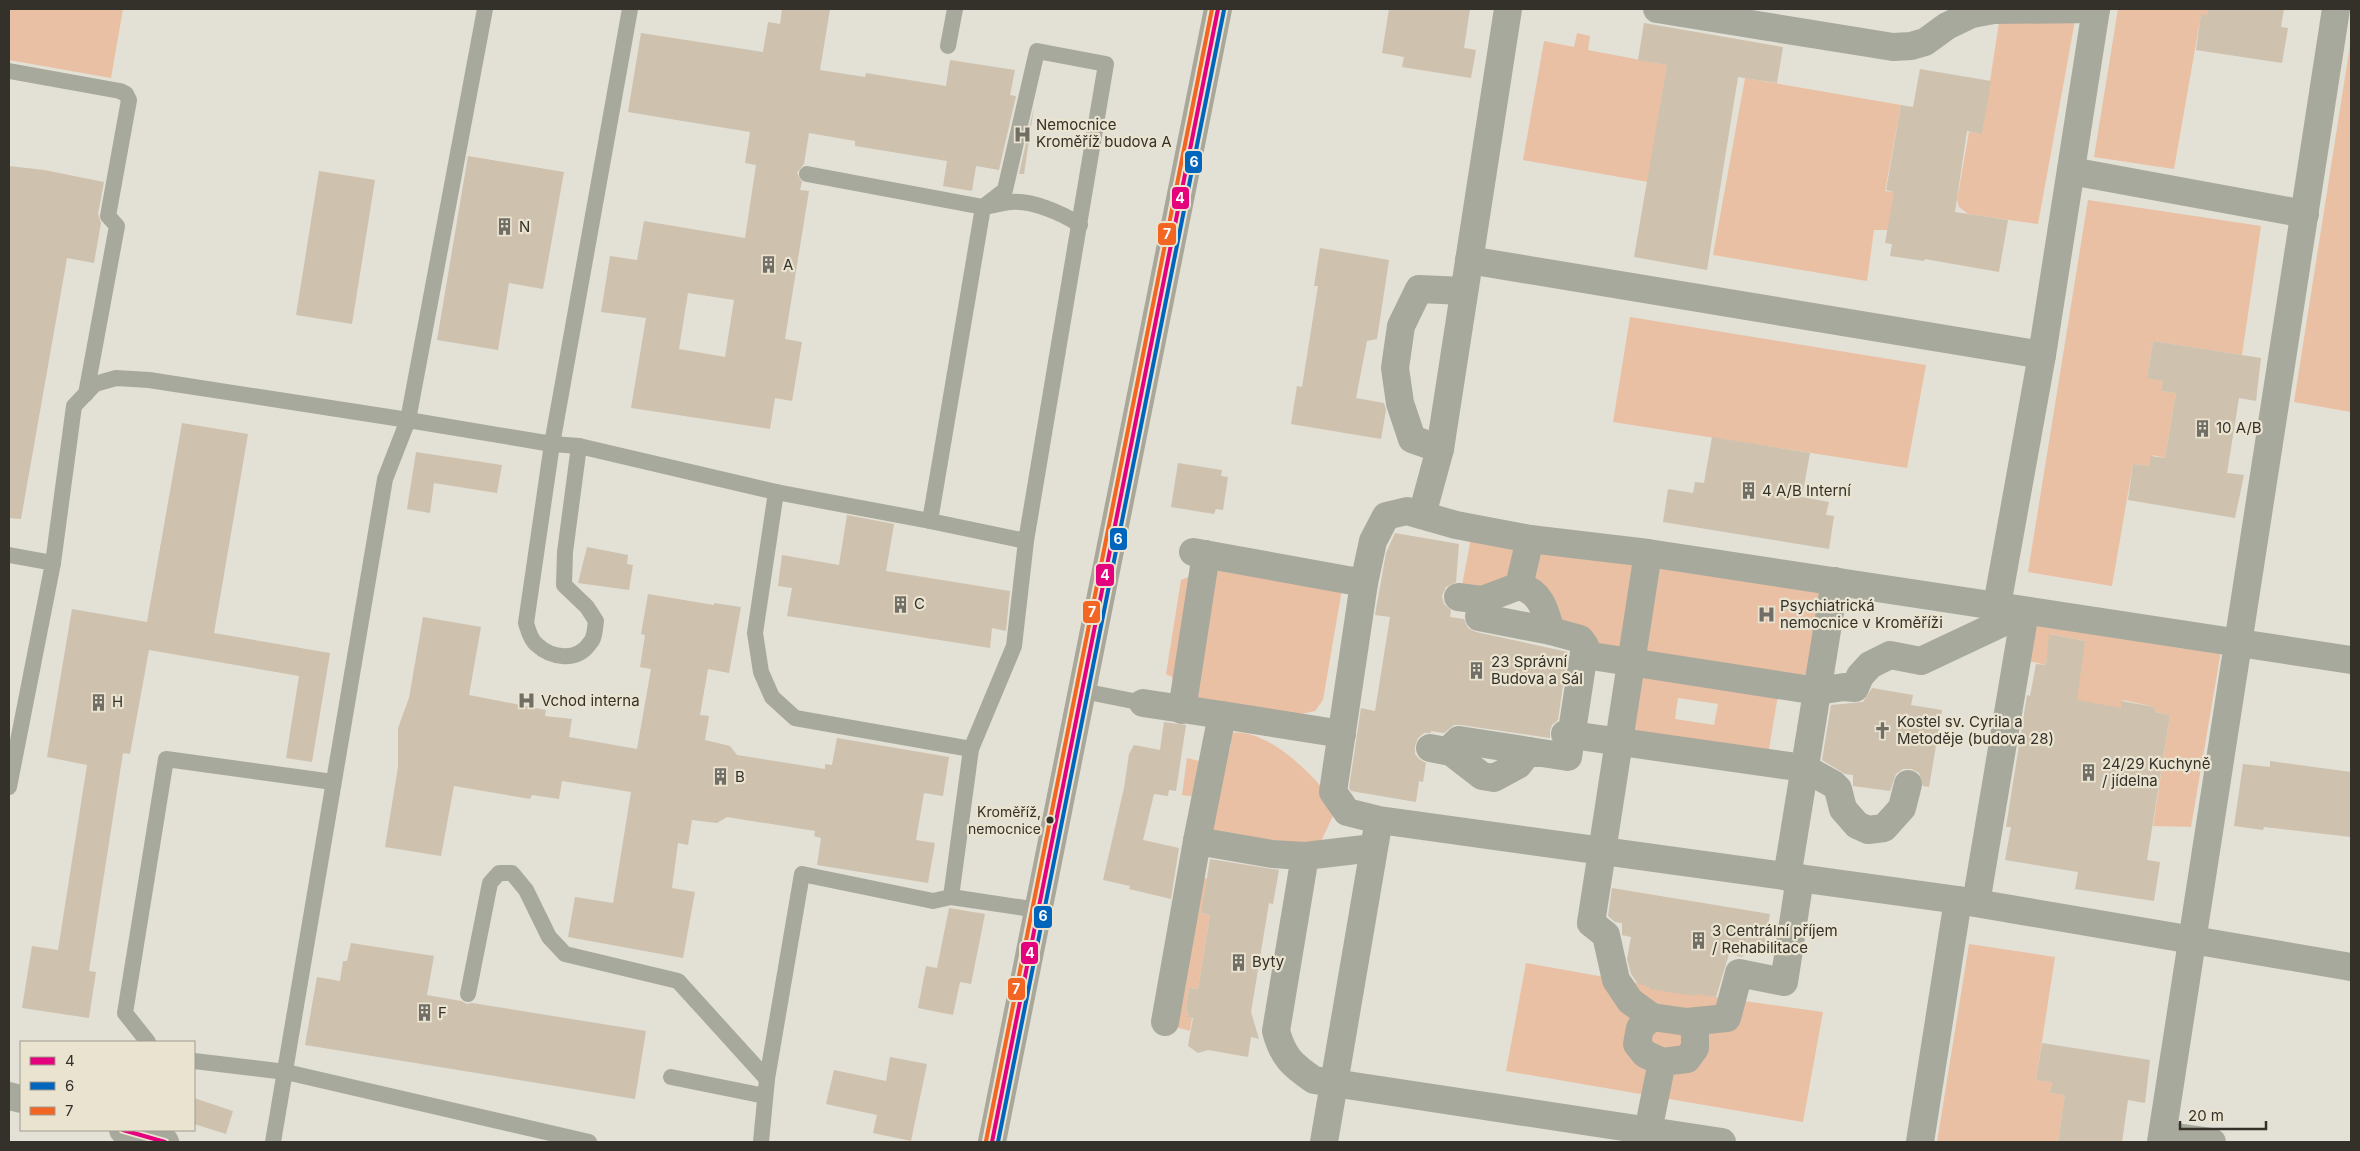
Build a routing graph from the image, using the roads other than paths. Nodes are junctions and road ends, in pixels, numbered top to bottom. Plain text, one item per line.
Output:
1 (485, 9) edge
2 (630, 9) edge
3 (955, 9) edge
4 (1218, 9) edge
5 (1508, 9) edge
6 (1657, 9) edge
7 (2096, 9) edge
8 (2336, 9) edge
9 (948, 46) dead end
10 (9, 71) edge
11 (2071, 171) junction
12 (807, 174) dead end
13 (983, 208) junction
14 (2305, 214) junction
15 (1080, 225) junction
16 (1469, 260) junction
17 (1464, 291) junction
18 (2042, 355) junction
19 (86, 394) junction
20 (408, 420) junction
21 (552, 444) junction
22 (579, 446) junction
23 (1440, 449) junction
24 (776, 492) junction
25 (1422, 515) junction
26 (930, 521) junction
27 (1530, 539) junction
28 (1026, 541) junction
29 (537, 549) junction
30 (565, 552) junction
31 (1648, 553) junction
32 (9, 555) edge
33 (53, 563) junction
34 (1835, 581) junction
35 (1364, 583) junction
36 (1518, 586) junction
37 (1997, 605) junction
38 (2025, 612) junction
39 (1551, 631) junction
40 (2239, 642) junction
41 (1585, 655) junction
42 (2351, 660) edge
43 (1631, 662) junction
44 (1083, 691) junction
45 (1817, 691) junction
46 (1143, 703) joint
47 (1182, 710) junction
48 (1222, 715) junction
49 (1342, 734) junction
50 (1568, 735) junction
51 (1619, 741) junction
52 (971, 749) junction
53 (1441, 750) dead end
54 (1804, 768) junction
55 (9, 782) edge
56 (333, 782) junction
57 (1908, 784) dead end
58 (1379, 820) junction
59 (1197, 841) junction
60 (1373, 848) junction
61 (1601, 851) junction
62 (1305, 856) junction
63 (1794, 878) junction
64 (951, 897) junction
65 (1967, 902) junction
66 (1038, 910) junction
67 (2192, 941) junction
68 (2351, 967) edge
69 (468, 994) dead end
70 (1652, 1017) junction
71 (1165, 1022) dead end
72 (1687, 1022) junction
73 (147, 1041) edge
74 (195, 1061) edge
75 (1662, 1062) junction
76 (286, 1072) junction
77 (671, 1076) dead end
78 (1335, 1082) junction
79 (766, 1087) junction
80 (126, 1131) edge
81 (1648, 1131) junction
82 (2162, 1138) edge
83 (273, 1141) edge
84 (165, 1142) edge
85 (589, 1142) edge
86 (761, 1142) edge
87 (992, 1142) edge
88 (1324, 1142) edge
89 (1722, 1142) edge
90 (1920, 1142) edge
91 (2212, 1142) edge

1 - 20 lane
2 - 21 lane
3 - 9 lane
4 - 44 street
5 - 16 street
6 - 7 street
7 - 11 street
8 - 14 street
10 - 19 lane
11 - 14 street
11 - 18 street
12 - 13 lane
13 - 15 lane
13 - 15 lane
13 - 26 lane
14 - 40 street
15 - 28 lane
16 - 17 street
16 - 18 street
17 - 23 street
17 - 23 street
18 - 37 street
19 - 20 lane
19 - 33 lane
20 - 21 lane
20 - 56 lane
21 - 22 lane
21 - 29 lane
22 - 24 lane
22 - 30 lane
23 - 25 street
24 - 26 lane
24 - 52 lane
25 - 27 street
25 - 35 street
26 - 28 lane
27 - 31 street
27 - 36 street
28 - 52 lane
29 - 30 lane
29 - 30 lane
31 - 34 street
31 - 43 street
32 - 33 lane
33 - 55 lane
34 - 37 street
34 - 45 street
35 - 47 street
35 - 49 street
36 - 39 street
36 - 39 street
37 - 38 street
38 - 40 street
38 - 45 street
38 - 65 street
39 - 41 street
40 - 42 street
40 - 67 street
41 - 43 street
41 - 50 street
43 - 45 street
43 - 51 street
44 - 46 lane
44 - 66 street
45 - 54 street
46 - 47 street
47 - 48 street
48 - 49 street
48 - 59 street
49 - 58 street
50 - 51 street
50 - 53 street
51 - 54 street
51 - 61 street
52 - 64 lane
54 - 57 street
54 - 63 street
56 - 73 lane
56 - 76 lane
58 - 60 street
58 - 61 street
59 - 62 street
59 - 71 street
60 - 62 street
60 - 78 street
61 - 63 street
61 - 70 street
62 - 78 street
63 - 65 street
63 - 72 street
64 - 66 lane
64 - 79 lane
65 - 67 street
65 - 90 street
66 - 87 street
67 - 68 street
67 - 82 street
69 - 79 lane
70 - 72 street
70 - 75 street
72 - 75 street
74 - 76 lane
75 - 81 street
76 - 83 lane
76 - 85 lane
77 - 79 lane
78 - 81 street
78 - 88 street
79 - 86 lane
80 - 84 street
81 - 89 street
82 - 91 street

